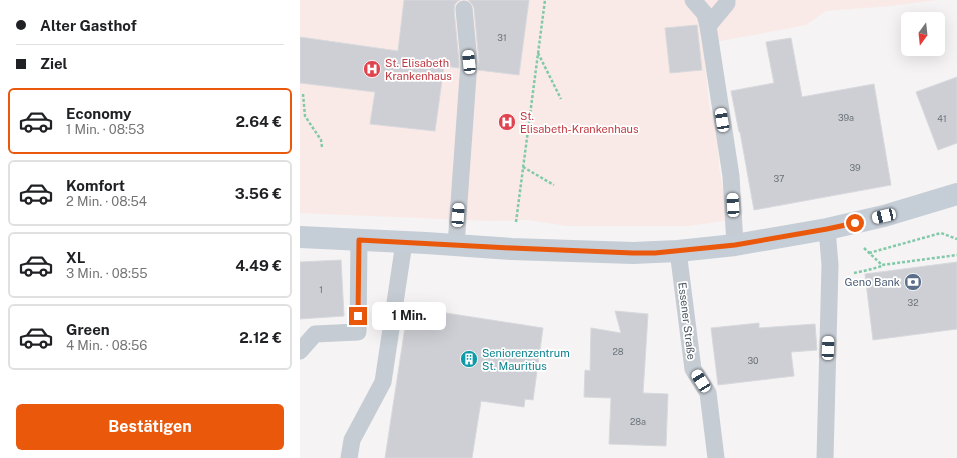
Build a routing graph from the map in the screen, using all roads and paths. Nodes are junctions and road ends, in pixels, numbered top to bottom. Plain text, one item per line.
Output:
1 (545, 0) edge
2 (693, 0) edge
3 (727, 0) edge
4 (464, 9) dead end
5 (708, 26) junction
6 (538, 53) junction
7 (303, 94) dead end
8 (561, 99) dead end
9 (322, 147) dead end
10 (523, 167) junction
11 (554, 185) dead end
12 (957, 194) edge
13 (833, 228) junction
14 (300, 237) edge
15 (957, 239) edge
16 (359, 240) junction
17 (404, 243) junction
18 (456, 245) junction
19 (735, 245) junction
20 (512, 248) junction
21 (678, 251) junction
22 (869, 253) junction
23 (957, 255) edge
24 (882, 266) junction
25 (856, 272) dead end
26 (300, 352) edge
27 (349, 458) edge
28 (716, 458) edge
29 (825, 458) edge

1 - 6 path
2 - 5 lane
3 - 5 lane
4 - 18 lane
5 - 19 lane
6 - 8 path
6 - 10 path
7 - 9 path
10 - 11 path
10 - 20 path
12 - 13 street
13 - 19 street
13 - 22 path
13 - 29 lane
14 - 16 street
15 - 22 path
16 - 17 street
16 - 26 lane
17 - 18 street
17 - 27 lane
18 - 20 street
19 - 21 street
20 - 21 street
21 - 28 lane, Essener Straße
22 - 24 path
23 - 24 path
24 - 25 path

